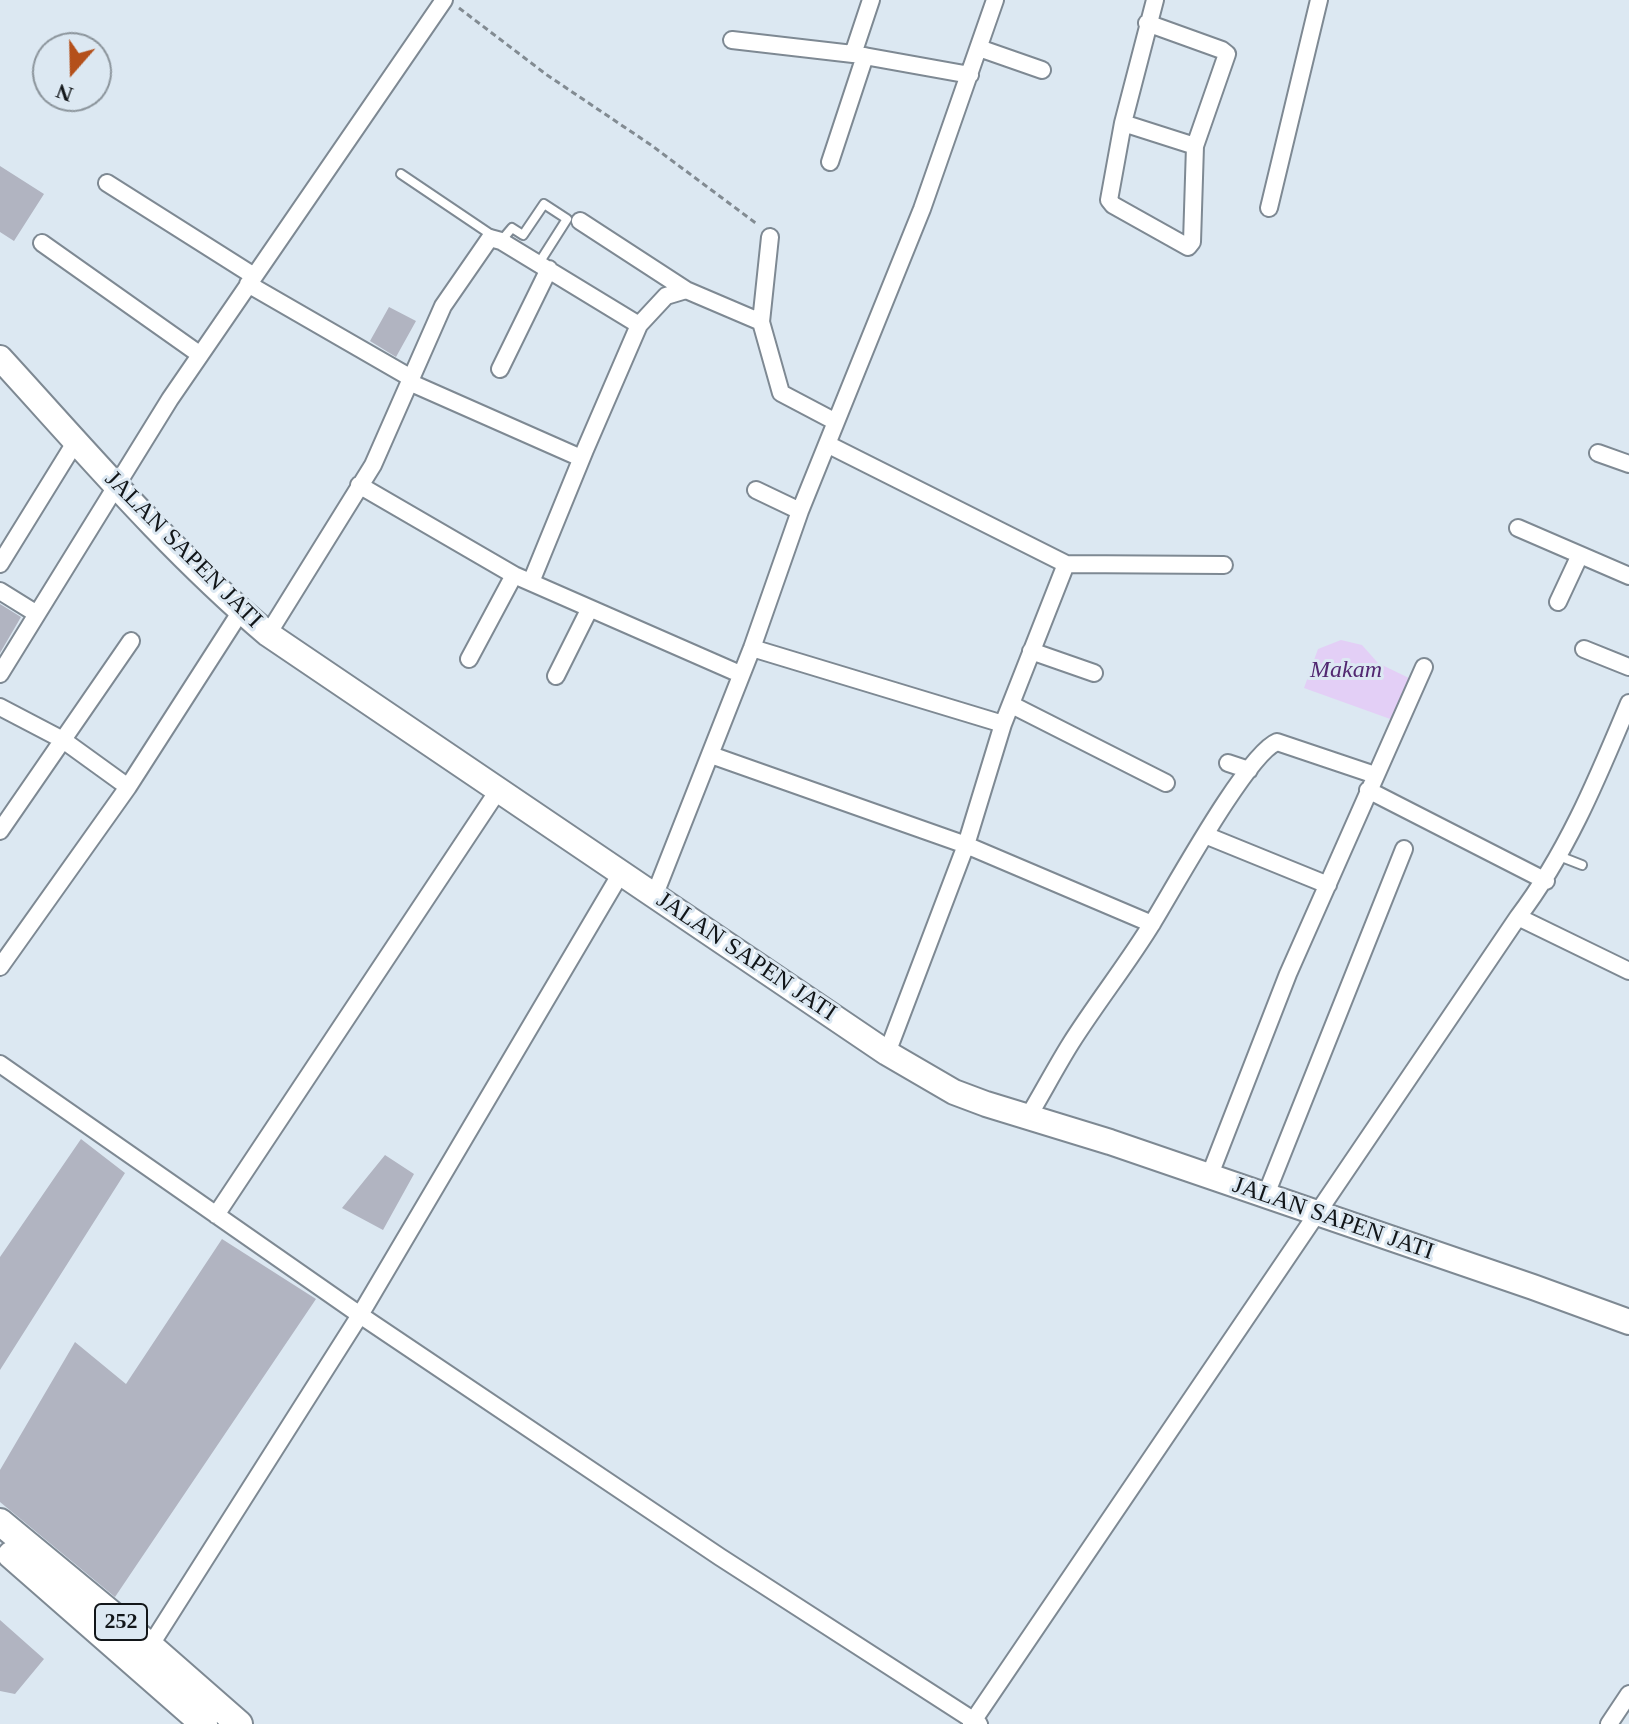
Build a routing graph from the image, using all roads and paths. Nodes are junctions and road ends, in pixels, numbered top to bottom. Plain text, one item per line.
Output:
1 (444, 0) edge
2 (450, 0) edge
3 (871, 0) edge
4 (995, 0) edge
5 (1155, 0) edge
6 (1319, 0) edge
7 (1147, 23) junction
8 (732, 40) dead end
9 (979, 48) junction
10 (859, 55) junction
11 (1042, 70) dead end
12 (970, 75) junction
13 (1123, 123) junction
14 (1195, 146) junction
15 (830, 162) dead end
16 (401, 174) dead end
17 (107, 183) dead end
18 (1269, 208) dead end
19 (580, 221) dead end
20 (770, 237) joint
21 (499, 240) junction
22 (42, 243) dead end
23 (544, 266) junction
24 (251, 280) junction
25 (686, 290) junction
26 (761, 322) junction
27 (639, 325) junction
28 (199, 354) junction
29 (2, 367) edge
30 (500, 369) dead end
31 (410, 380) junction
32 (836, 422) junction
33 (76, 441) junction
34 (829, 445) junction
35 (1598, 453) dead end
36 (581, 458) junction
37 (1629, 464) edge
38 (359, 485) junction
39 (117, 486) junction
40 (756, 490) dead end
41 (800, 511) junction
42 (1518, 528) dead end
43 (1579, 557) junction
44 (0, 564) edge
45 (1066, 564) junction
46 (1224, 565) dead end
47 (514, 575) junction
48 (1629, 576) edge
49 (531, 582) junction
50 (0, 591) edge
51 (1558, 602) dead end
52 (589, 610) junction
53 (241, 611) junction
54 (37, 614) junction
55 (268, 634) junction
56 (131, 641) dead end
57 (752, 648) junction
58 (1584, 649) dead end
59 (1031, 651) junction
60 (469, 659) dead end
61 (1424, 667) dead end
62 (1629, 667) edge
63 (1094, 673) dead end
64 (0, 674) edge
65 (740, 674) junction
66 (556, 676) dead end
67 (1629, 703) edge
68 (1012, 705) junction
69 (0, 707) edge
70 (1003, 724) junction
71 (63, 740) junction
72 (1622, 741) edge
73 (711, 755) junction
74 (1228, 763) dead end
75 (1249, 770) junction
76 (1372, 782) junction
77 (1166, 783) dead end
78 (128, 787) junction
79 (499, 789) junction
80 (0, 831) edge
81 (1205, 835) junction
82 (966, 845) junction
83 (1404, 849) dead end
84 (1559, 856) junction
85 (1582, 865) dead end
86 (621, 873) junction
87 (1546, 881) junction
88 (1328, 885) junction
89 (655, 894) junction
90 (1518, 917) junction
91 (1152, 924) junction
92 (0, 967) edge
93 (1629, 971) edge
94 (887, 1053) junction
95 (0, 1064) edge
96 (1028, 1117) junction
97 (1209, 1177) junction
98 (1265, 1197) junction
99 (216, 1215) junction
100 (1316, 1215) junction
101 (360, 1315) junction
102 (1629, 1322) edge
103 (0, 1522) edge
104 (13, 1549) edge
105 (143, 1656) junction
106 (1629, 1694) edge
107 (1614, 1722) edge
108 (975, 1723) edge
109 (204, 1724) edge
110 (239, 1724) edge

1 - 24 street
2 - 20 path
3 - 10 street
4 - 9 street
5 - 7 street
6 - 18 street
7 - 13 street
7 - 14 street
8 - 10 street
9 - 11 street
9 - 12 street
10 - 12 street
10 - 15 street
12 - 32 street
13 - 14 street
13 - 14 street
16 - 21 lane
17 - 24 street
19 - 25 street
20 - 26 street
21 - 23 street
21 - 23 lane
21 - 31 street
22 - 28 street
23 - 27 street
23 - 30 street
24 - 28 street
24 - 31 street
25 - 26 street
25 - 27 street
26 - 32 street
27 - 36 street
28 - 39 street
29 - 33 street, JALAN SAPEN JATI
31 - 36 street
31 - 38 street
32 - 34 street
33 - 39 street, JALAN SAPEN JATI
33 - 44 street
34 - 41 street
34 - 45 street
35 - 37 street
36 - 49 street
38 - 47 street
38 - 55 street
39 - 53 street, JALAN SAPEN JATI
39 - 54 street
40 - 41 street
41 - 57 street
42 - 43 street
43 - 48 street
43 - 51 street
45 - 46 street
45 - 59 street
47 - 49 street
47 - 60 street
49 - 52 street
50 - 54 street
52 - 65 street
52 - 66 street
53 - 55 street, JALAN SAPEN JATI
53 - 78 street
54 - 64 street
55 - 79 street, JALAN SAPEN JATI
56 - 71 street
57 - 65 street
57 - 70 street
58 - 62 street
59 - 63 street
59 - 68 street
61 - 76 street
65 - 73 street
67 - 72 street
68 - 70 street
68 - 77 street
69 - 71 street
70 - 82 street
71 - 78 street
71 - 80 street
72 - 84 street
73 - 82 street
73 - 89 street
74 - 75 street
75 - 76 street
75 - 81 street
76 - 87 street
76 - 88 street
78 - 92 street
79 - 86 street, JALAN SAPEN JATI
79 - 99 street
81 - 88 street
81 - 91 street
82 - 91 street
82 - 94 street
83 - 98 street
84 - 85 lane
84 - 87 street
86 - 89 street, JALAN SAPEN JATI
86 - 101 street
87 - 90 street
88 - 97 street
89 - 94 street, JALAN SAPEN JATI
90 - 93 street
90 - 100 street
91 - 96 street
94 - 96 street, JALAN SAPEN JATI
95 - 99 street
96 - 97 street, JALAN SAPEN JATI
97 - 98 street, JALAN SAPEN JATI
98 - 100 street, JALAN SAPEN JATI
99 - 101 street
100 - 102 street, JALAN SAPEN JATI
100 - 108 street
101 - 105 street
101 - 108 street
103 - 104 main road, 252
104 - 105 main road, 252
105 - 109 main road, 252
105 - 110 main road, 252
106 - 107 street

